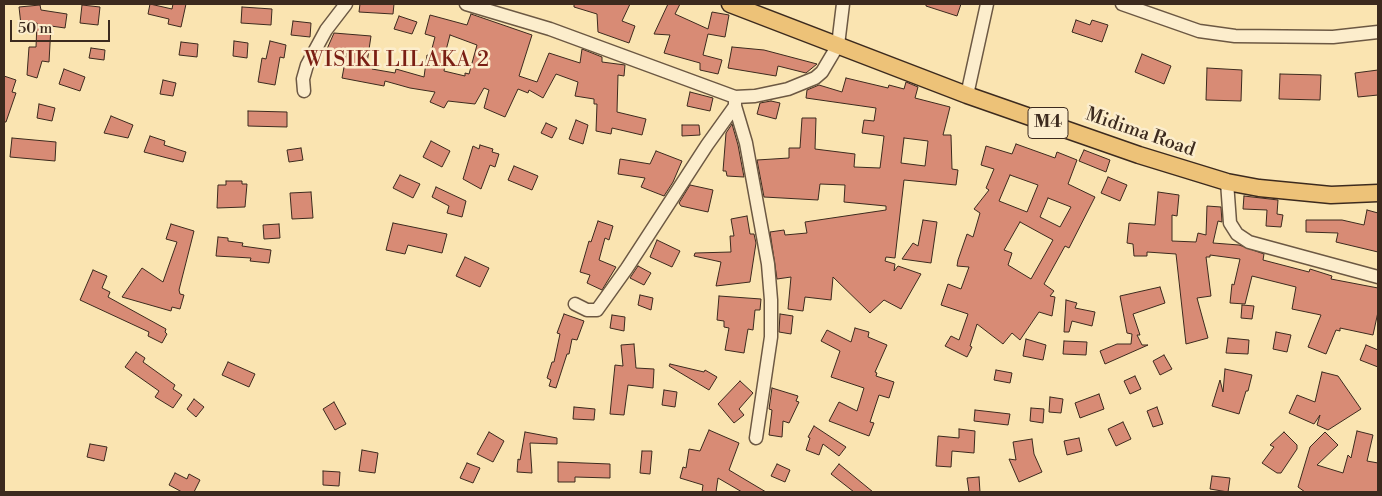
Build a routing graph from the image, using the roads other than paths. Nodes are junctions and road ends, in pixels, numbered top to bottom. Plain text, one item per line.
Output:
1 (346, 4) edge
2 (466, 4) edge
3 (730, 4) edge
4 (843, 4) edge
5 (987, 4) edge
6 (1122, 4) edge
7 (1378, 32) edge
8 (838, 45) junction
9 (304, 91) dead end
10 (967, 95) junction
11 (735, 102) junction
12 (1227, 182) junction
13 (1378, 193) edge
14 (1378, 277) edge
15 (575, 304) dead end
16 (756, 438) dead end

1 - 9 street
2 - 11 street
3 - 8 main road, Midima Road / M4
4 - 8 street
5 - 10 street
6 - 7 street
8 - 10 main road, Midima Road / M4
8 - 11 street
10 - 12 main road, Midima Road / M4
11 - 15 street
11 - 16 street
12 - 13 main road, Midima Road / M4
12 - 14 street

